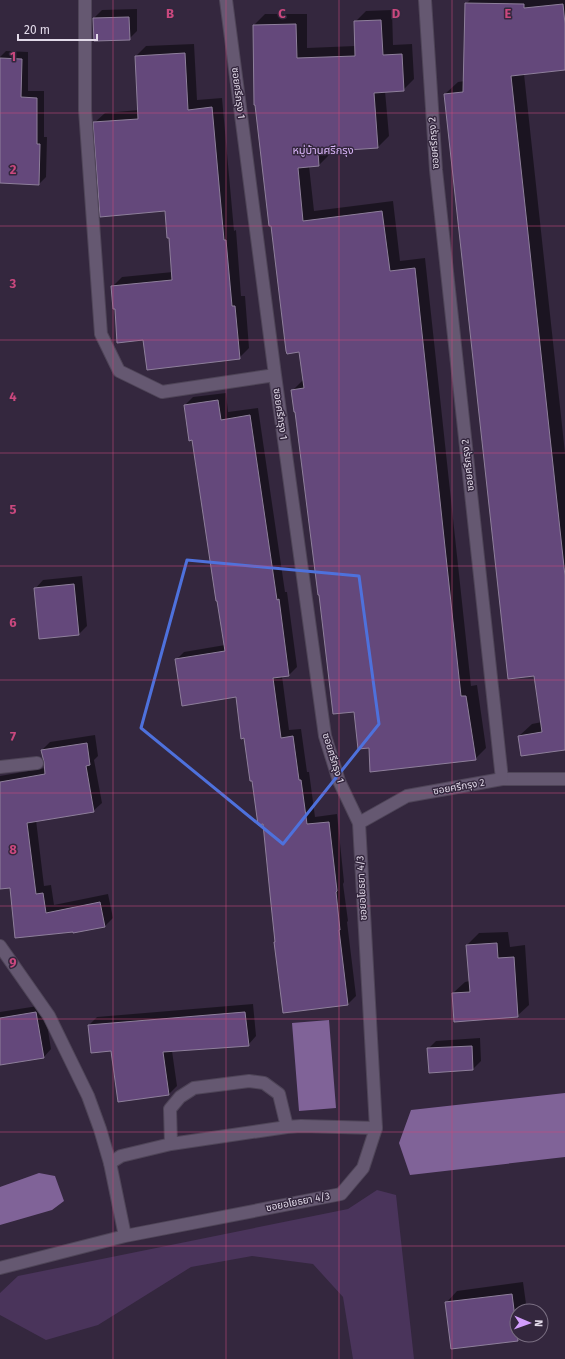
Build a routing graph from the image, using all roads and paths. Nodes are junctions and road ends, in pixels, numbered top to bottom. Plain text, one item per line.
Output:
1 (85, 0) edge
2 (226, 0) edge
3 (425, 0) edge
4 (275, 375) junction
5 (37, 764) dead end
6 (0, 766) edge
7 (502, 779) junction
8 (565, 779) edge
9 (359, 822) junction
10 (0, 946) edge
11 (287, 1127) junction
12 (376, 1128) junction
13 (171, 1144) junction
14 (110, 1163) junction
15 (125, 1236) junction
16 (0, 1268) edge

1 - 4 street
2 - 4 street, ซอยศรีกรุง 1
3 - 7 street, ซอยศรีกรุง 2
4 - 9 street, ซอยศรีกรุง 1
5 - 6 street
7 - 8 street
7 - 9 street, ซอยศรีกรุง 2
9 - 12 street, ซอยอโยธยา 4/3
10 - 14 street
11 - 12 street
11 - 13 street
11 - 13 street
12 - 15 street, ซอยอโยธยา 4/3
13 - 14 street
14 - 15 street
15 - 16 street, ซอยอโยธยา 4/3

